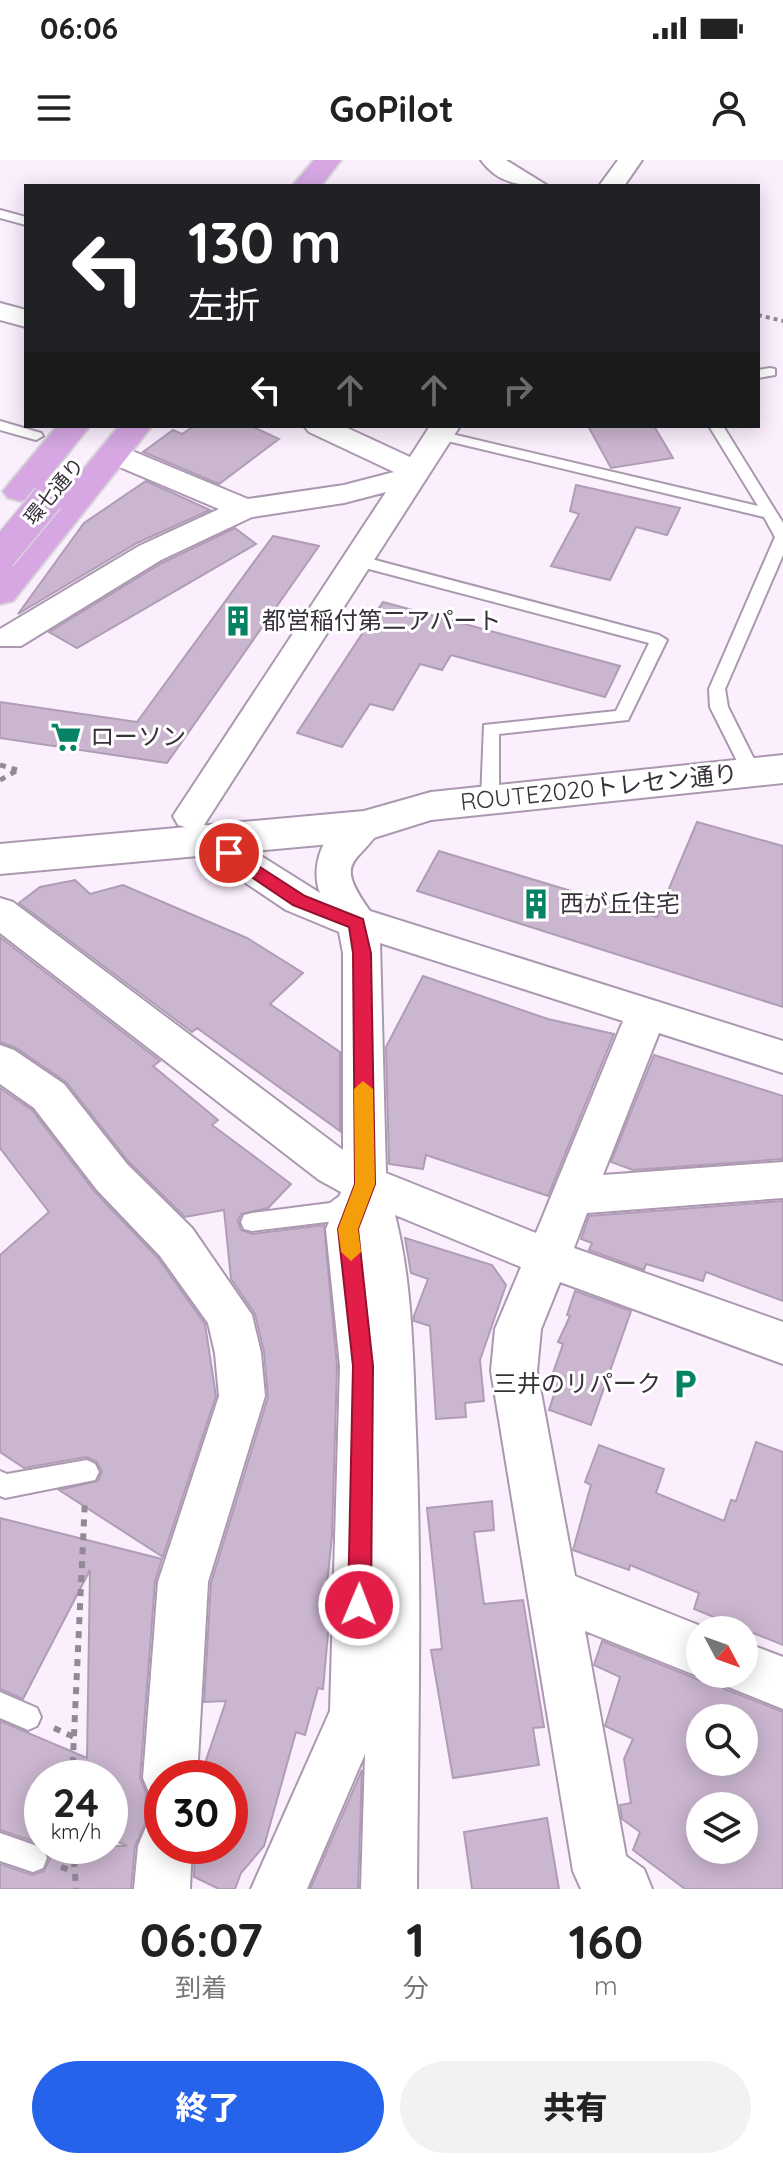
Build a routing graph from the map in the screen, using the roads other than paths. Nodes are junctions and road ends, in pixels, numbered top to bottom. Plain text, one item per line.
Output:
1 (328, 160) edge
2 (493, 160) edge
3 (630, 160) edge
4 (295, 174) edge
5 (532, 184) edge
6 (612, 184) edge
7 (0, 214) edge
8 (24, 220) edge
9 (0, 311) edge
10 (24, 318) edge
11 (0, 425) edge
12 (72, 428) edge
13 (132, 428) edge
14 (323, 428) edge
15 (717, 428) edge
16 (442, 430) edge
17 (40, 431) edge
18 (111, 440) edge
19 (413, 474) junction
20 (17, 495) edge
21 (245, 509) junction
22 (770, 514) junction
23 (0, 556) edge
24 (356, 560) junction
25 (0, 593) edge
26 (9, 638) dead end
27 (767, 771) edge
28 (490, 800) junction
29 (416, 808) junction
30 (364, 826) junction
31 (198, 827) junction
32 (0, 834) edge
33 (0, 859) edge
34 (3, 919) edge
35 (357, 923) junction
36 (646, 1014) junction
37 (783, 1057) edge
38 (0, 1062) edge
39 (783, 1180) edge
40 (365, 1184) junction
41 (573, 1196) junction
42 (252, 1222) dead end
43 (548, 1258) junction
44 (783, 1343) edge
45 (87, 1472) dead end
46 (0, 1483) edge
47 (553, 1593) junction
48 (686, 1645) edge
49 (758, 1673) edge
50 (783, 1683) edge
51 (0, 1705) edge
52 (28, 1717) dead end
53 (171, 1760) edge
54 (0, 1847) edge
55 (24, 1855) edge
56 (164, 1864) edge
57 (162, 1889) edge
58 (279, 1889) edge
59 (389, 1889) edge
60 (624, 1889) edge

1 - 4 main road
2 - 5 street
3 - 6 street
7 - 8 lane
9 - 10 street
11 - 17 lane
12 - 20 main road, 環七通り
13 - 18 main road
14 - 19 street
15 - 22 lane
16 - 19 street
16 - 22 lane
17 - 20 main road
18 - 20 main road, 環七通り
18 - 21 street
18 - 25 main road
19 - 21 street
19 - 24 street
20 - 23 main road, 環七通り, bridge
21 - 26 street
22 - 27 lane
24 - 28 lane
24 - 31 street
27 - 28 main road, ROUTE2020トレセン通り
28 - 29 main road, ROUTE2020トレセン通り
29 - 30 main road, ROUTE2020トレセン通り
29 - 31 main road, ROUTE2020トレセン通り
30 - 31 main road, ROUTE2020トレセン通り
30 - 35 street
31 - 32 main road, ROUTE2020トレセン通り
31 - 33 main road, ROUTE2020トレセン通り
31 - 35 street
34 - 40 street
35 - 36 street
35 - 40 street
36 - 37 street
36 - 41 street
38 - 53 street
39 - 41 street
40 - 42 lane
40 - 43 street
40 - 58 street
40 - 59 street
41 - 43 street
43 - 44 street
43 - 47 street
45 - 46 lane
47 - 48 street
47 - 60 street
49 - 50 street
51 - 52 lane
54 - 55 lane
56 - 57 street

